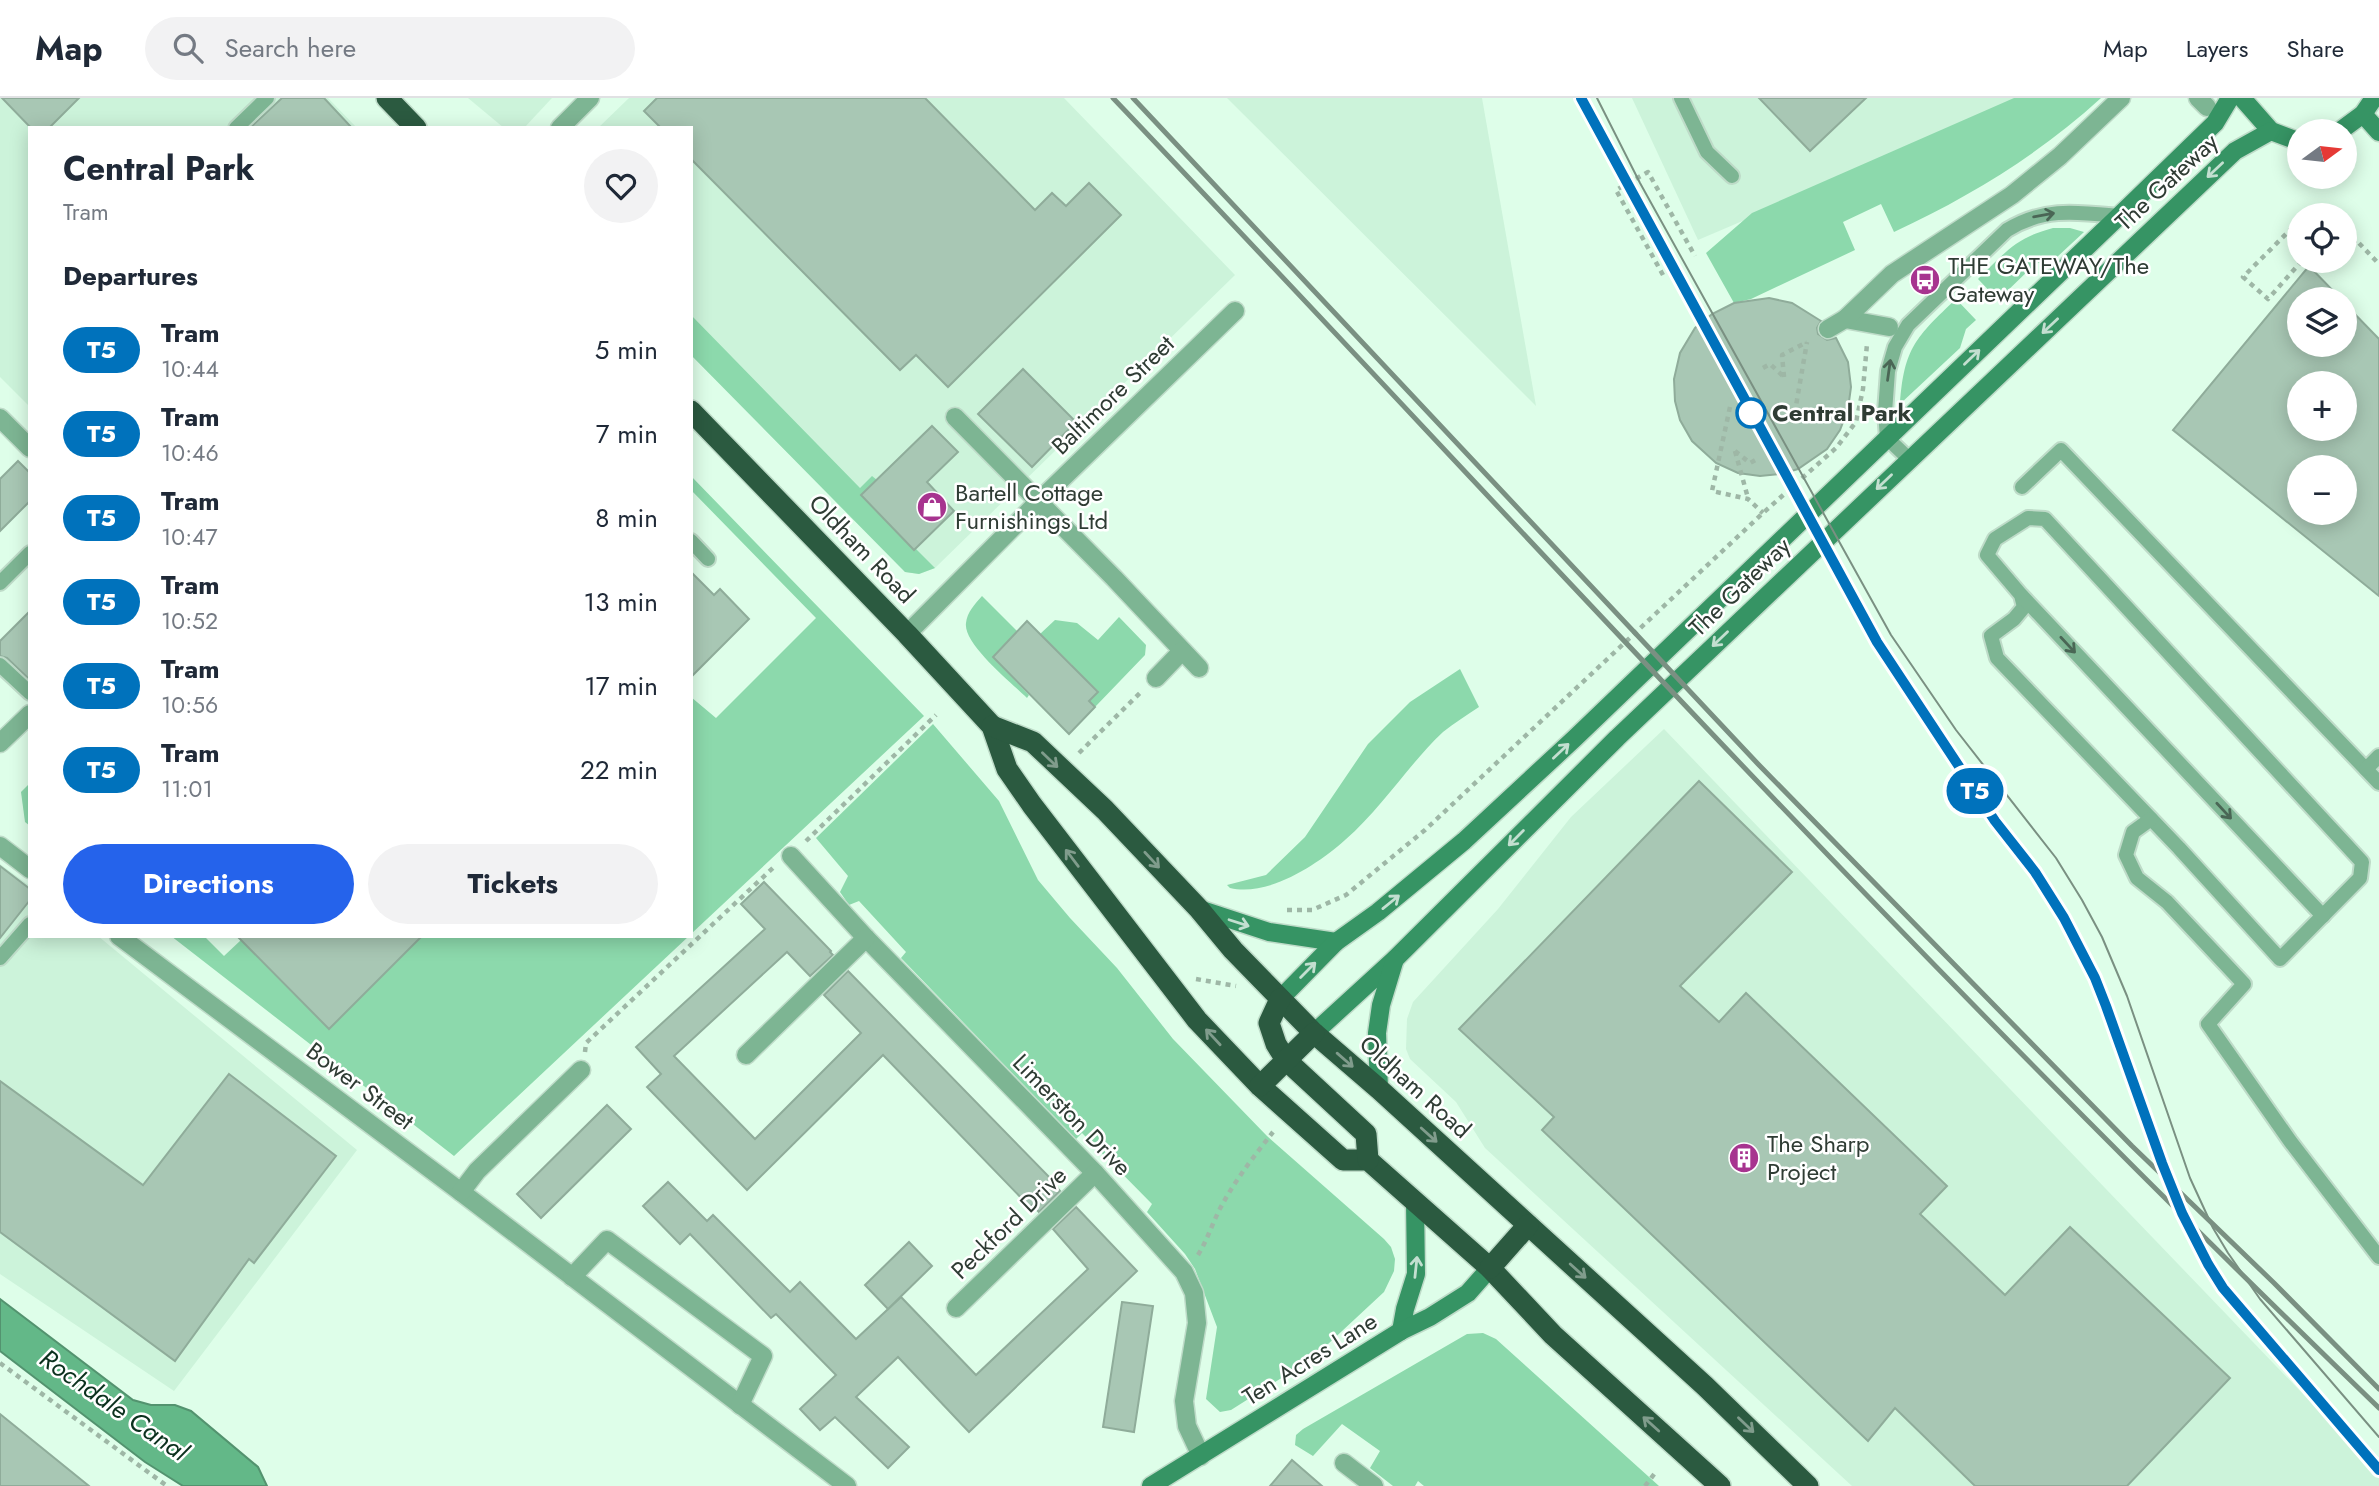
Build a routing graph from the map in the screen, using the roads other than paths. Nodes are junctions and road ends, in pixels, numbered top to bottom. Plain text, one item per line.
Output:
1 (267, 98) edge
2 (387, 98) edge
3 (590, 98) edge
4 (1681, 98) edge
5 (2121, 98) edge
6 (2230, 98) edge
7 (2242, 98) edge
8 (2374, 98) edge
9 (2363, 114) junction
10 (2356, 119) edge
11 (238, 126) edge
12 (414, 126) edge
13 (562, 126) edge
14 (2271, 131) junction
15 (2379, 132) edge
16 (2287, 137) edge
17 (1732, 176) dead end
18 (2119, 216) junction
19 (1235, 311) dead end
20 (1845, 319) junction
21 (1889, 327) dead end
22 (1828, 329) dead end
23 (693, 413) edge
24 (955, 417) dead end
25 (4, 431) edge
26 (1887, 438) junction
27 (28, 447) edge
28 (1909, 459) junction
29 (2022, 487) dead end
30 (1039, 501) junction
31 (693, 543) edge
32 (28, 555) edge
33 (708, 559) dead end
34 (0, 583) edge
35 (2021, 595) junction
36 (907, 634) junction
37 (1182, 651) junction
38 (0, 665) edge
39 (1199, 668) dead end
40 (1156, 678) road end
41 (28, 691) edge
42 (28, 716) edge
43 (992, 726) junction
44 (0, 743) edge
45 (2379, 756) edge
46 (2366, 769) junction
47 (2379, 783) edge
48 (2151, 819) junction
49 (0, 846) edge
50 (792, 856) road end
51 (28, 867) edge
52 (1199, 909) junction
53 (2323, 916) junction
54 (28, 926) edge
55 (122, 938) edge
56 (866, 938) junction
57 (1336, 942) junction
58 (0, 958) edge
59 (1395, 959) junction
60 (1280, 999) junction
61 (1314, 1033) junction
62 (746, 1055) dead end
63 (1286, 1060) junction
64 (581, 1070) road end
65 (1260, 1086) junction
66 (1379, 1089) junction
67 (1368, 1160) junction
68 (1095, 1173) junction
69 (461, 1192) junction
70 (1415, 1202) junction
71 (1528, 1225) junction
72 (2379, 1257) edge
73 (1490, 1268) junction
74 (572, 1277) junction
75 (956, 1308) dead end
76 (1401, 1331) junction
77 (740, 1405) junction
78 (1201, 1456) junction
79 (1344, 1463) dead end
80 (846, 1486) edge
81 (1151, 1486) edge
82 (1374, 1486) edge
83 (1720, 1486) edge
84 (1808, 1486) edge

1 - 11 lane
2 - 12 highway
3 - 13 street
4 - 17 lane
5 - 20 street
6 - 18 street, The Gateway
7 - 14 street
8 - 9 street
9 - 10 street
9 - 15 street
14 - 16 street
14 -> 28 street, The Gateway
26 -> 18 street, The Gateway
26 -> 18 lane, The Gateway
19 - 30 street, Baltimore Street
20 - 21 street
20 - 22 street
23 - 36 highway, Oldham Road
24 - 30 street
25 - 27 street
26 - 28 lane
57 -> 26 street, The Gateway
28 -> 59 street, The Gateway
29 - 46 lane
30 - 36 street, Baltimore Street
30 - 37 street
31 - 33 lane
32 - 34 lane
35 - 48 lane
35 -> 53 lane
35 - 53 lane
36 - 43 highway, Oldham Road
37 - 39 street
37 - 40 street
38 - 41 lane
42 - 44 street
43 -> 52 highway, Oldham Road
65 -> 43 highway, Oldham Road
45 - 46 lane
46 - 47 lane
48 - 53 lane
48 - 72 lane
49 - 51 street
50 - 56 street, Limerston Drive
52 -> 57 street
52 - 60 highway, Oldham Road
54 - 58 lane
55 - 69 street, Bower Street
56 - 62 street
56 - 68 street, Limerston Drive
60 -> 57 street, The Gateway
59 - 61 street, The Gateway
59 - 66 street
60 - 61 highway, Oldham Road
60 - 63 highway
61 - 63 highway
61 -> 66 highway, Oldham Road
63 - 65 highway
63 - 67 highway
64 - 69 street
65 - 67 highway, Oldham Road
66 -> 71 highway, Oldham Road
67 - 70 highway
68 - 75 street, Peckford Drive
68 - 78 street, Limerston Drive
69 - 74 street, Bower Street
70 - 73 highway
76 -> 70 street
71 - 73 highway
71 -> 84 highway, Oldham Road
73 - 76 street, Ten Acres Lane
83 -> 73 highway
74 - 77 street, Bower Street
74 - 77 street
76 - 78 street, Ten Acres Lane
77 - 80 street, Bower Street
78 - 81 street, Ten Acres Lane
79 - 82 street

